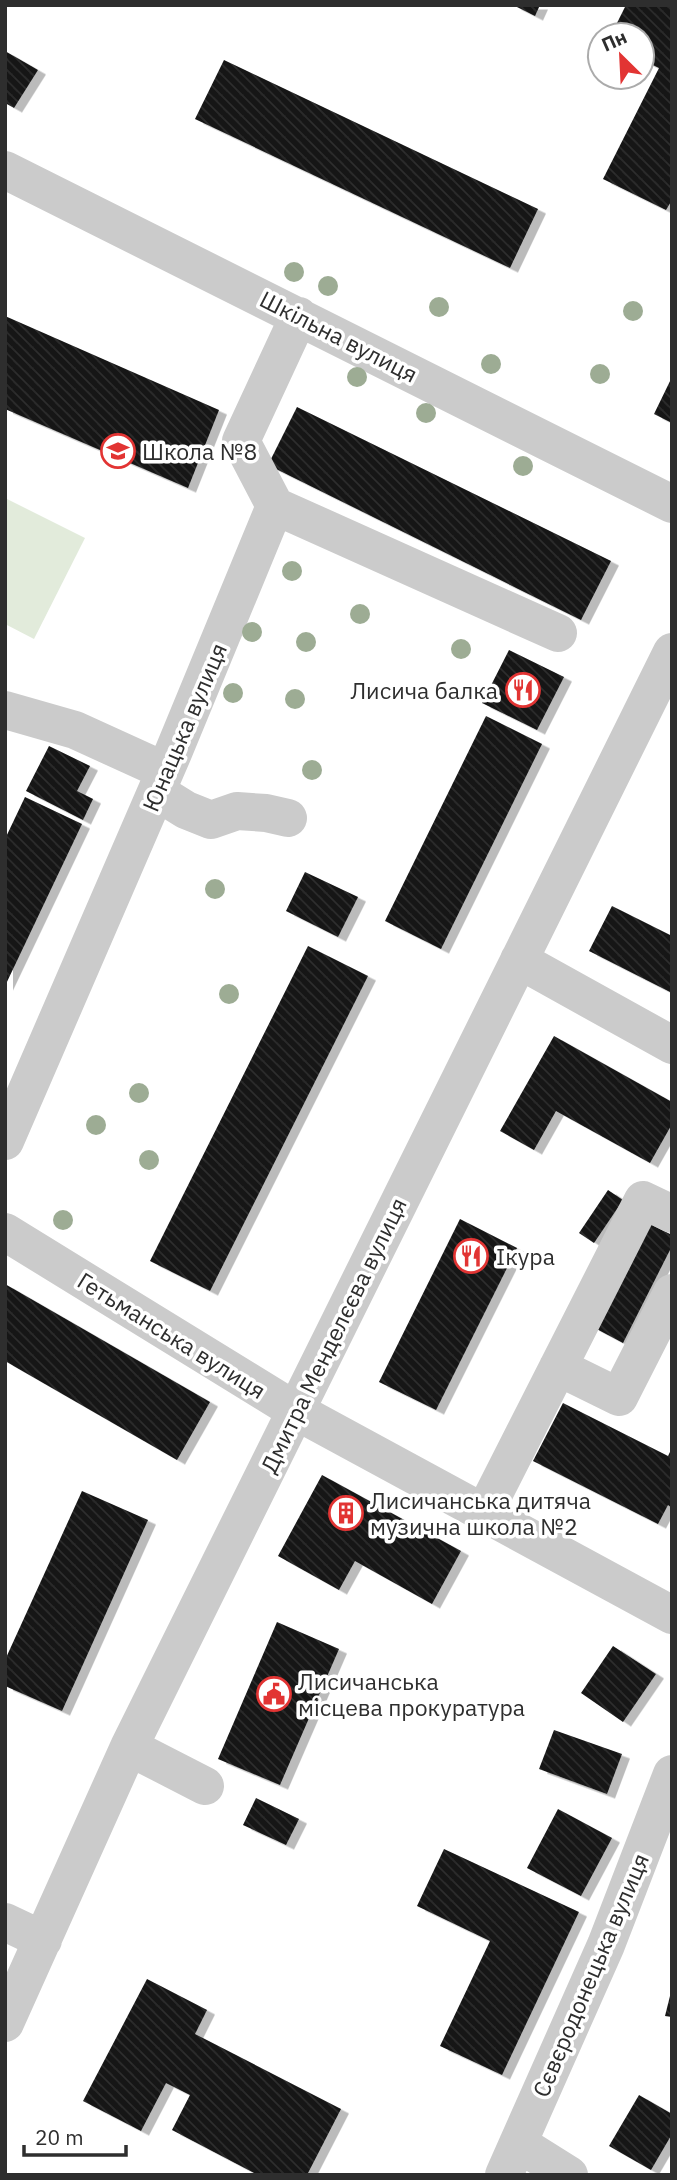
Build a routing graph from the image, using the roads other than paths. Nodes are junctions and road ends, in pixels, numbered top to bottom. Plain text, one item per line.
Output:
1 (5, 170) edge
2 (299, 316) junction
3 (672, 504) edge
4 (275, 506) junction
5 (558, 633) dead end
6 (672, 652) edge
7 (5, 710) edge
8 (161, 782) junction
9 (288, 818) dead end
10 (519, 960) junction
11 (672, 1045) edge
12 (5, 1141) edge
13 (672, 1214) edge
14 (5, 1232) edge
15 (672, 1293) edge
16 (558, 1367) junction
17 (296, 1411) junction
18 (484, 1513) junction
19 (672, 1615) edge
20 (129, 1746) junction
21 (672, 1774) edge
22 (205, 1786) dead end
23 (5, 1922) edge
24 (43, 1940) junction
25 (5, 2022) edge
26 (511, 2159) edge
27 (569, 2175) edge

1 - 2 street, Шкільна вулиця
2 - 3 street, Шкільна вулиця
2 - 4 street
4 - 5 street
4 - 8 street, Юнацька вулиця
6 - 10 street, Дмитра Менделєєва вулиця
7 - 8 street
8 - 9 street
8 - 12 street, Юнацька вулиця
10 - 11 street
10 - 17 street, Дмитра Менделєєва вулиця
13 - 16 street
14 - 17 street, Гетьманська вулиця
15 - 16 street
16 - 18 street
17 - 18 street, Гетьманська вулиця
17 - 20 street, Дмитра Менделєєва вулиця
18 - 19 street, Гетьманська вулиця
20 - 22 street
20 - 24 street, Дмитра Менделєєва вулиця
21 - 26 street, Сєвєродонецька вулиця
23 - 24 street
24 - 25 street, Дмитра Менделєєва вулиця
26 - 27 street

